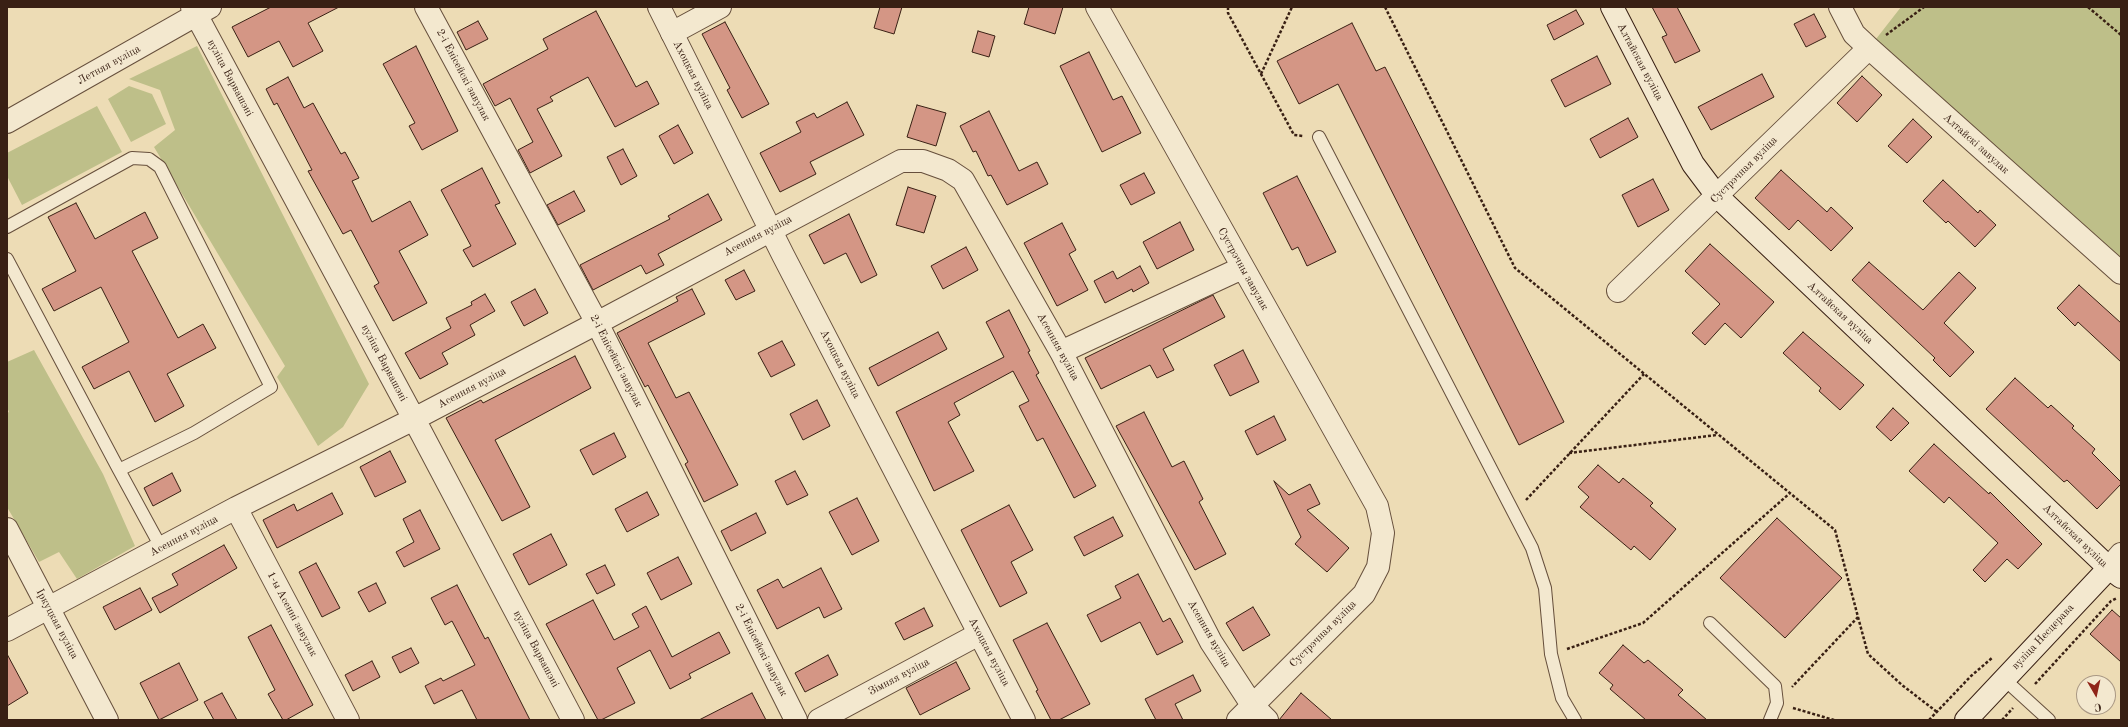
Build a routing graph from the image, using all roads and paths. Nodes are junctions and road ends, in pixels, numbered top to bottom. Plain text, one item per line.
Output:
1 (426, 7) edge
2 (720, 7) edge
3 (1097, 7) edge
4 (1228, 7) edge
5 (1292, 7) edge
6 (1384, 7) edge
7 (1612, 7) edge
8 (1840, 7) edge
9 (1924, 7) edge
10 (2088, 7) edge
11 (664, 9) edge
12 (199, 10) edge
13 (672, 33) junction
14 (2121, 35) edge
15 (1869, 48) junction
16 (1261, 74) junction
17 (7, 122) edge
18 (1319, 137) joint
19 (1717, 196) junction
20 (7, 227) edge
21 (771, 229) junction
22 (7, 259) edge
23 (1242, 268) junction
24 (2121, 273) edge
25 (1618, 291) dead end
26 (597, 323) junction
27 (1061, 352) junction
28 (1644, 374) junction
29 (414, 419) junction
30 (1718, 435) junction
31 (1569, 453) junction
32 (119, 470) junction
33 (1790, 493) junction
34 (236, 508) junction
35 (1513, 514) junction
36 (7, 528) edge
37 (1383, 534) joint
38 (162, 549) junction
39 (2117, 566) edge
40 (2112, 601) dead end
41 (48, 608) junction
42 (1858, 617) junction
43 (1710, 623) dead end
44 (7, 630) edge
45 (979, 634) junction
46 (1551, 654) junction
47 (2004, 679) junction
48 (2024, 696) junction
49 (1777, 703) junction
50 (1937, 712) dead end
51 (1252, 715) edge
52 (108, 720) edge
53 (348, 720) edge
54 (573, 720) edge
55 (796, 720) edge
56 (819, 720) edge
57 (1024, 720) edge
58 (1575, 720) edge
59 (1770, 720) edge
60 (1834, 720) edge
61 (1966, 720) edge
62 (2002, 720) edge
63 (2049, 720) edge

1 - 26 street, 2-і Енісейскі завулак
2 - 13 street
3 - 23 street, Сустрэчны завулак
4 - 16 path
5 - 16 path
6 - 28 path
7 - 19 street, Алтайская вуліца
8 - 15 street, Алтайскі завулак
9 - 15 path
10 - 14 path
11 - 13 street, Ахоцкая вуліца
12 - 17 street, Летняя вуліца
12 - 29 street, вуліца Варвашэні
13 - 21 street, Ахоцкая вуліца
15 - 19 street, Сустрэчная вуліца
15 - 24 street, Алтайскі завулак
16 - 18 path
18 - 35 lane
19 - 25 street, Сустрэчная вуліца
19 - 39 street, Алтайская вуліца
20 - 32 lane
21 - 26 street, Асенняя вуліца
21 - 27 street, Асенняя вуліца
21 - 45 street, Ахоцкая вуліца
22 - 32 lane
23 - 27 street
23 - 37 street, Сустрэчны завулак
26 - 29 street, Асенняя вуліца
26 - 55 street, 2-і Енісейскі завулак
27 - 51 street, Асенняя вуліца
28 - 30 path
28 - 31 path
29 - 34 street, Асенняя вуліца
29 - 54 street, вуліца Варвашэні
30 - 31 path
30 - 33 path
31 - 35 path
32 - 38 lane
33 - 42 path
33 - 46 path
34 - 38 street, Асенняя вуліца
34 - 53 street, 1-ы Асенні завулак
35 - 46 lane
36 - 41 street, Іркуцкая вуліца
37 - 51 street, Сустрэчная вуліца
38 - 41 street, Асенняя вуліца
39 - 47 street, вуліца Несцерава
40 - 48 path
41 - 44 street, Асенняя вуліца
41 - 52 street, Іркуцкая вуліца
42 - 49 path
42 - 50 path
43 - 49 lane
45 - 56 street, Зімняя вуліца
45 - 57 street, Ахоцкая вуліца
46 - 58 lane
47 - 48 lane
47 - 61 street, вуліца Несцерава
48 - 62 path
48 - 63 lane
49 - 59 lane
49 - 60 path

